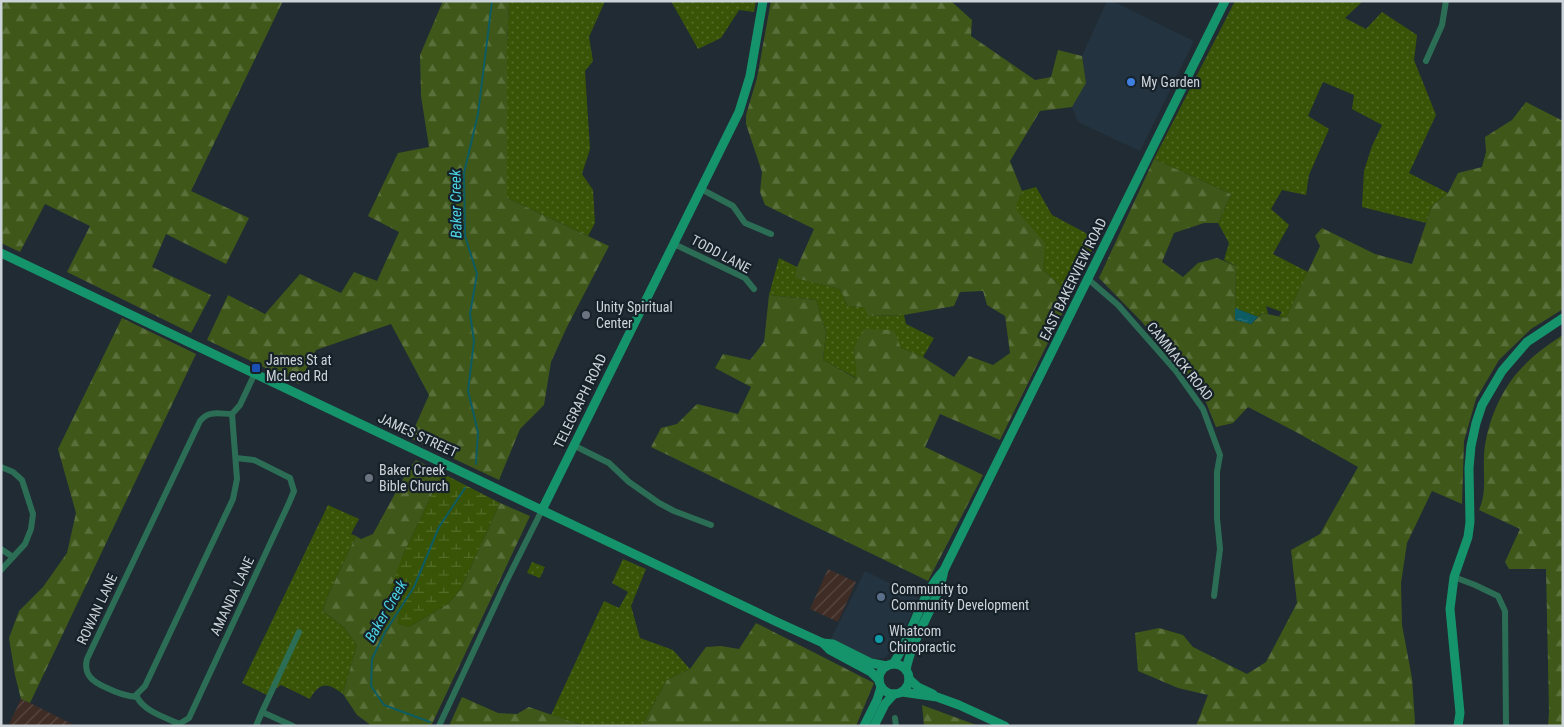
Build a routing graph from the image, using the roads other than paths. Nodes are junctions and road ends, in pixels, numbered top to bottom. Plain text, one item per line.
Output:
1 (763, 1) edge
2 (1226, 1) edge
3 (1446, 1) edge
4 (1426, 61) dead end
5 (701, 189) junction
6 (771, 234) dead end
7 (674, 244) junction
8 (1, 253) edge
9 (1088, 279) junction
10 (754, 289) dead end
11 (1563, 318) edge
12 (255, 373) junction
13 (232, 414) junction
14 (573, 445) junction
15 (236, 458) junction
16 (1, 467) edge
17 (542, 510) junction
18 (711, 525) dead end
19 (1, 549) edge
20 (13, 557) junction
21 (1, 570) edge
22 (944, 570) junction
23 (1454, 578) junction
24 (1214, 596) dead end
25 (299, 632) dead end
26 (823, 643) junction
27 (890, 665) junction
28 (906, 670) junction
29 (909, 679) junction
30 (880, 684) junction
31 (898, 693) junction
32 (137, 697) junction
33 (937, 697) junction
34 (262, 712) junction
35 (895, 718) dead end
36 (186, 723) edge
37 (256, 726) edge
38 (293, 726) edge
39 (439, 726) edge
40 (864, 726) edge
41 (874, 726) edge
42 (896, 726) edge
43 (1005, 726) edge
44 (1458, 726) edge
45 (1506, 726) edge

1 - 5 main road, TELEGRAPH ROAD
2 - 9 main road, EAST BAKERVIEW ROAD
3 - 4 street
5 - 6 street
5 - 7 main road, TELEGRAPH ROAD
7 - 10 street, TODD LANE
7 - 14 main road, TELEGRAPH ROAD
8 - 12 main road, JAMES STREET
9 - 22 main road, EAST BAKERVIEW ROAD
9 - 24 street, CAMMACK ROAD
11 - 23 main road
12 - 13 street
12 - 17 main road, JAMES STREET
13 - 15 street
13 - 32 street, ROWAN LANE
14 - 17 main road, TELEGRAPH ROAD
14 - 18 street
15 - 32 street
15 - 36 street, AMANDA LANE
16 - 20 street
17 - 26 main road, JAMES STREET
17 - 39 street, TELEGRAPH ROAD
19 - 20 street
20 - 21 street
22 - 27 main road, EAST BAKERVIEW ROAD
22 - 28 main road, EAST BAKERVIEW ROAD
23 - 44 main road
23 - 45 street
25 - 34 street
26 - 27 main road, JAMES STREET
26 - 30 main road, JAMES STREET
27 - 28 main road
27 - 30 main road
28 - 29 main road
29 - 31 main road
29 - 33 main road
30 - 31 main road
30 - 40 main road
31 - 33 main road
31 - 41 main road
32 - 36 street, AMANDA LANE
33 - 43 main road
34 - 37 street
34 - 38 street
35 - 42 street

